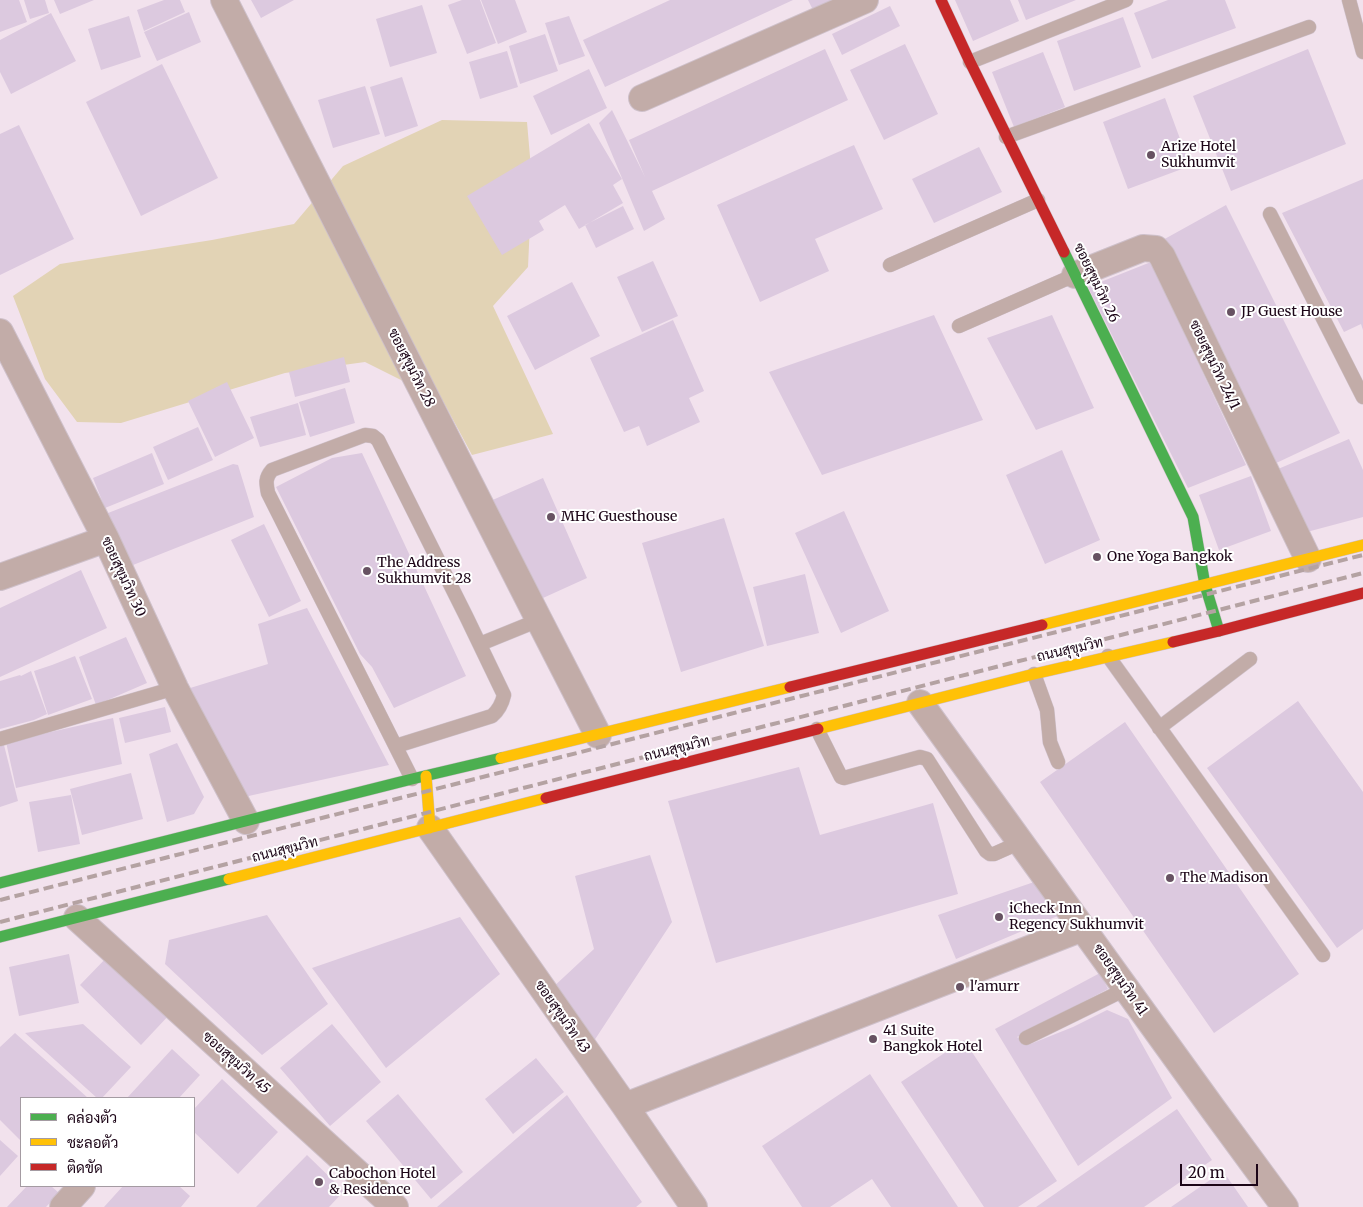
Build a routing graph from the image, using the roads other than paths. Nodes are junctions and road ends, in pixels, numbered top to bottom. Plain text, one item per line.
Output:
1 (224, 0) edge
2 (865, 0) edge
3 (941, 0) edge
4 (1126, 0) edge
5 (1349, 0) edge
6 (1309, 27) dead end
7 (1363, 52) edge
8 (970, 62) junction
9 (642, 98) dead end
10 (1006, 137) junction
11 (1038, 200) junction
12 (1270, 214) dead end
13 (890, 265) dead end
14 (1076, 275) junction
15 (959, 326) dead end
16 (0, 332) edge
17 (1363, 396) edge
18 (106, 540) junction
19 (1363, 546) edge
20 (1308, 559) junction
21 (0, 577) edge
22 (1205, 585) junction
23 (1363, 593) edge
24 (539, 620) junction
25 (1219, 630) junction
26 (480, 644) junction
27 (1108, 656) junction
28 (1250, 659) dead end
29 (1034, 674) junction
30 (175, 688) junction
31 (920, 703) junction
32 (1159, 728) junction
33 (817, 729) junction
34 (598, 735) junction
35 (0, 739) edge
36 (396, 746) junction
37 (1058, 762) dead end
38 (419, 778) junction
39 (246, 821) junction
40 (430, 828) junction
41 (1021, 842) junction
42 (0, 883) edge
43 (77, 918) junction
44 (1083, 928) junction
45 (0, 937) edge
46 (1323, 955) dead end
47 (1126, 989) junction
48 (1026, 1038) dead end
49 (625, 1106) junction
50 (81, 1187) edge
51 (63, 1207) edge
52 (395, 1207) edge
53 (694, 1207) edge
54 (1285, 1207) edge

1 - 24 street, ซอยสุขุมวิท 28
2 - 9 street
3 - 8 main road, ซอยสุขุมวิท 26
4 - 8 lane
5 - 7 lane
6 - 10 lane
8 - 10 main road, ซอยสุขุมวิท 26
10 - 11 main road, ซอยสุขุมวิท 26
11 - 13 lane
11 - 14 main road, ซอยสุขุมวิท 26
12 - 17 lane
14 - 15 lane
14 - 20 street, ซอยสุขุมวิท 24/1
14 - 22 main road, ซอยสุขุมวิท 26
16 - 18 street, ซอยสุขุมวิท 30
18 - 21 street
18 - 30 street, ซอยสุขุมวิท 30
19 - 20 main road
20 - 22 main road
22 - 25 main road, ซอยสุขุมวิท 26
22 - 34 main road
23 - 25 main road, ถนนสุขุมวิท
24 - 26 lane
24 - 34 street, ซอยสุขุมวิท 28
25 - 27 main road, ถนนสุขุมวิท
26 - 36 lane
26 - 36 lane
27 - 29 main road, ถนนสุขุมวิท
27 - 32 lane
28 - 32 lane
29 - 31 main road, ถนนสุขุมวิท
29 - 37 lane
30 - 35 lane
30 - 39 street, ซอยสุขุมวิท 30
31 - 33 main road, ถนนสุขุมวิท
31 - 41 street, ซอยสุขุมวิท 41
32 - 46 lane
33 - 40 main road, ถนนสุขุมวิท
33 - 41 lane
34 - 38 main road
36 - 38 lane
38 - 39 main road
38 - 40 main road
39 - 42 main road
40 - 43 main road, ถนนสุขุมวิท
40 - 49 street, ซอยสุขุมวิท 43
41 - 44 street, ซอยสุขุมวิท 41
43 - 45 main road, ถนนสุขุมวิท
43 - 52 street, ซอยสุขุมวิท 45
44 - 47 street, ซอยสุขุมวิท 41
44 - 49 street
47 - 48 lane
47 - 54 street, ซอยสุขุมวิท 41
49 - 53 street, ซอยสุขุมวิท 43
50 - 51 street

